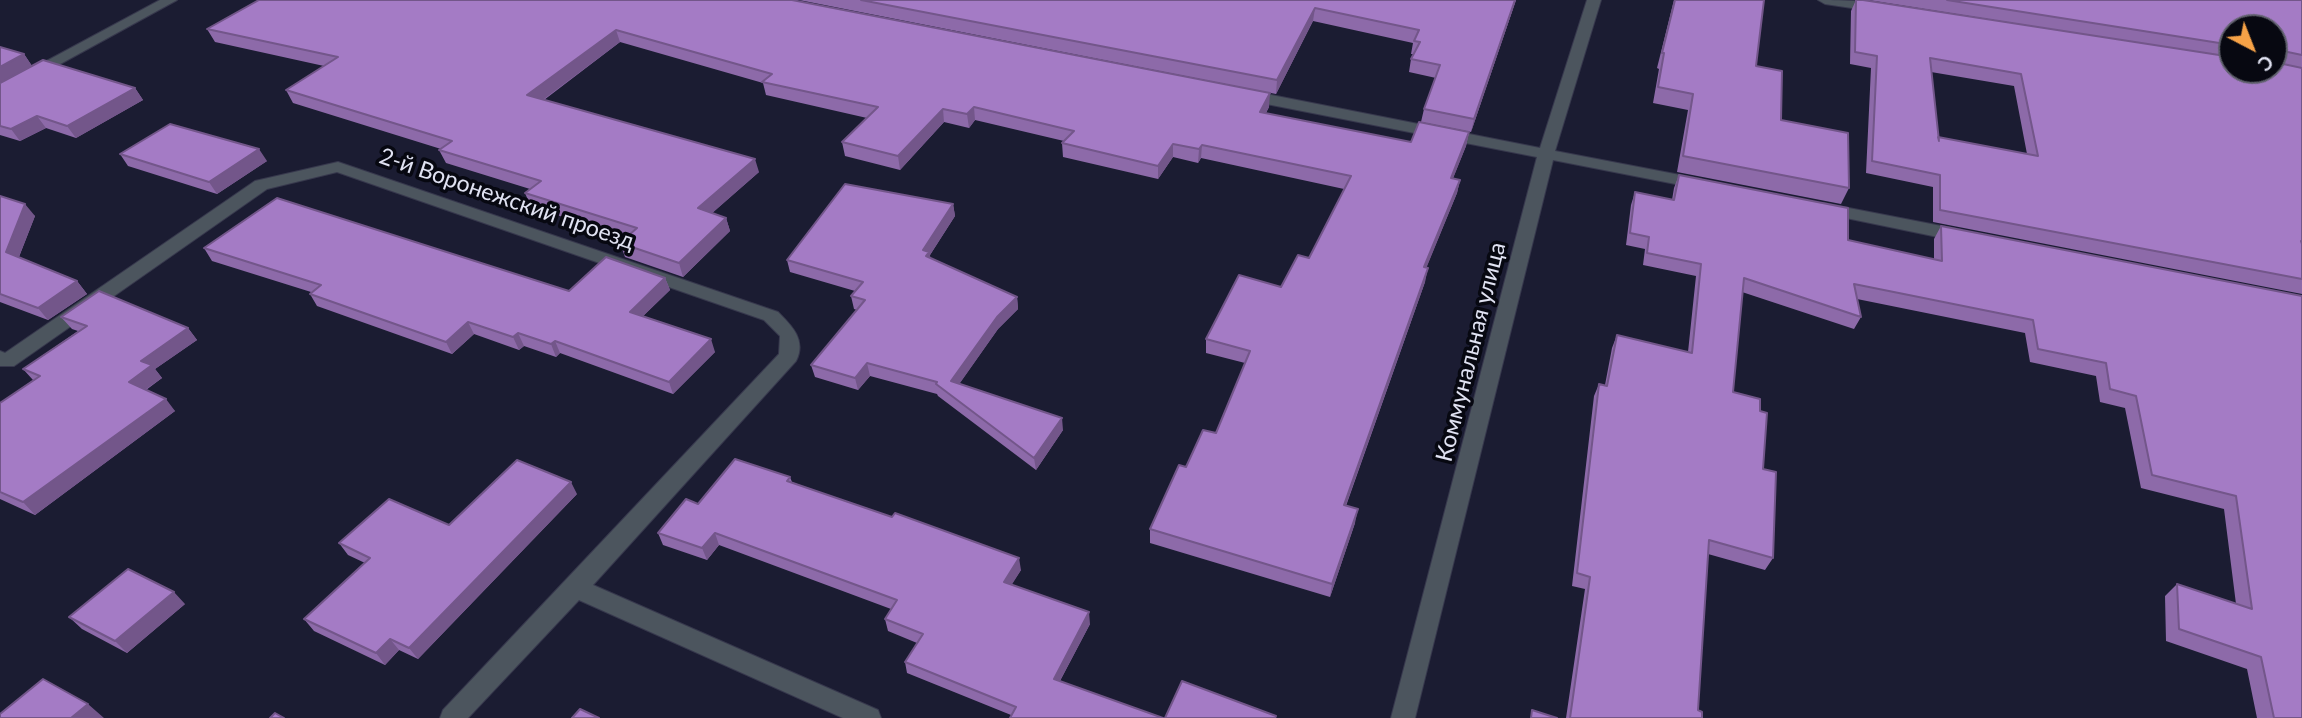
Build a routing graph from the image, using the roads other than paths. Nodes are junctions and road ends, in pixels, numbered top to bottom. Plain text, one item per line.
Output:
1 (170, 0) edge
2 (1594, 0) edge
3 (1825, 0) edge
4 (1893, 11) edge
5 (0, 92) edge
6 (1233, 92) edge
7 (1546, 153) junction
8 (1724, 189) edge
9 (1806, 205) edge
10 (1983, 240) edge
11 (2, 361) edge
12 (576, 588) junction
13 (452, 718) edge
14 (869, 718) edge
15 (1403, 718) edge

1 - 5 street
2 - 7 street, Коммунальная улица
3 - 4 street
6 - 7 street
7 - 8 street
7 - 15 street, Коммунальная улица
9 - 10 street
11 - 12 street, 2-й Воронежский проезд
12 - 13 street, 2-й Воронежский проезд
12 - 14 street

